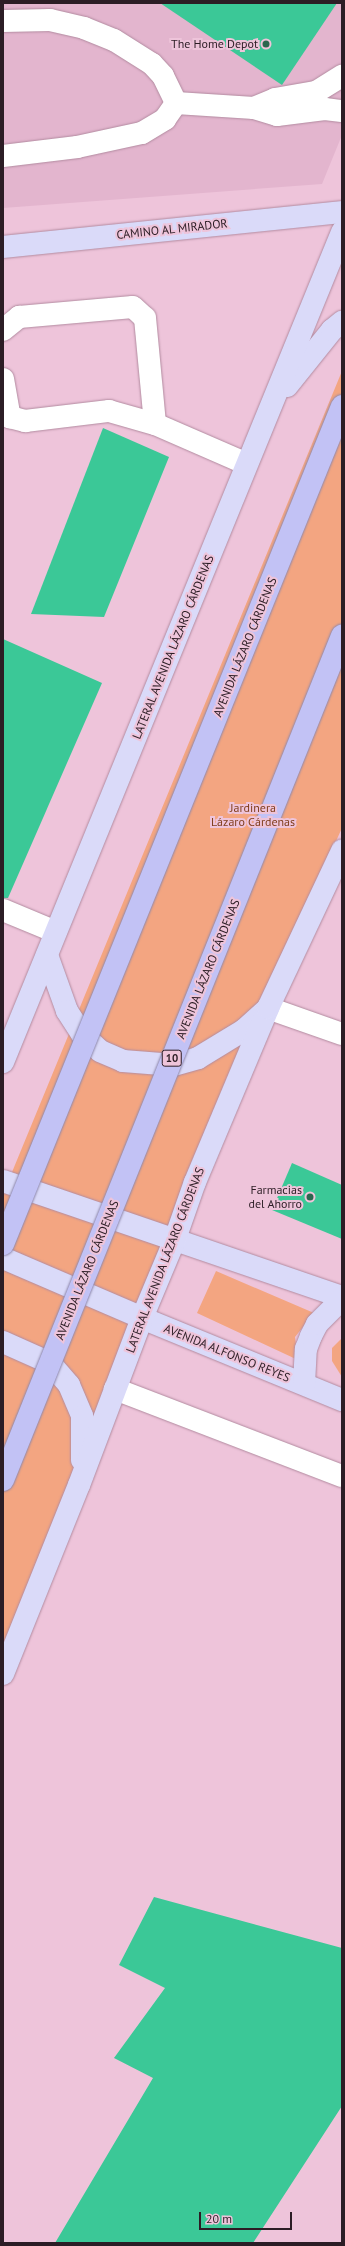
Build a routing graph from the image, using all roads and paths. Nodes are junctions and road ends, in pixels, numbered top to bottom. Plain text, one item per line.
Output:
1 (3, 21) edge
2 (342, 76) edge
3 (176, 102) junction
4 (254, 108) junction
5 (342, 111) edge
6 (3, 156) edge
7 (342, 212) edge
8 (342, 232) edge
9 (3, 246) edge
10 (342, 322) edge
11 (3, 330) edge
12 (3, 379) edge
13 (272, 404) junction
14 (342, 406) edge
15 (155, 424) junction
16 (247, 464) junction
17 (342, 636) edge
18 (342, 851) edge
19 (3, 910) edge
20 (56, 932) junction
21 (47, 955) junction
22 (268, 1008) junction
23 (342, 1034) edge
24 (3, 1062) edge
25 (3, 1181) edge
26 (175, 1239) junction
27 (3, 1244) edge
28 (3, 1258) edge
29 (342, 1298) edge
30 (142, 1318) junction
31 (3, 1342) edge
32 (304, 1384) junction
33 (115, 1389) junction
34 (342, 1400) edge
35 (342, 1476) edge
36 (3, 1480) edge
37 (79, 1485) junction
38 (3, 1674) edge

1 - 3 lane
2 - 4 lane
3 - 4 lane
3 - 6 lane
4 - 5 lane
7 - 9 main road, CAMINO AL MIRADOR
8 - 13 main road, LATERAL AVENIDA LÁZARO CÁRDENAS
10 - 13 main road
11 - 15 lane
12 - 15 lane
13 - 16 main road, LATERAL AVENIDA LÁZARO CÁRDENAS
14 - 27 highway, AVENIDA LÁZARO CÁRDENAS, bridge
15 - 16 lane
16 - 20 main road, LATERAL AVENIDA LÁZARO CÁRDENAS
17 - 36 highway, AVENIDA LÁZARO CÁRDENAS / 10, bridge
18 - 22 main road, LATERAL AVENIDA LÁZARO CÁRDENAS
19 - 20 lane
20 - 21 main road, LATERAL AVENIDA LÁZARO CÁRDENAS
21 - 22 main road
21 - 24 main road, LATERAL AVENIDA LÁZARO CÁRDENAS
22 - 23 lane
22 - 26 main road, LATERAL AVENIDA LÁZARO CÁRDENAS
25 - 26 main road
26 - 29 main road
26 - 30 main road, LATERAL AVENIDA LÁZARO CÁRDENAS
28 - 30 main road, AVENIDA ALFONSO REYES
29 - 32 main road
30 - 32 main road, AVENIDA ALFONSO REYES
30 - 33 main road, LATERAL AVENIDA LÁZARO CÁRDENAS
31 - 37 main road
32 - 34 main road, AVENIDA ALFONSO REYES
33 - 35 lane
33 - 37 main road, LATERAL AVENIDA LÁZARO CÁRDENAS
37 - 38 main road, LATERAL AVENIDA LÁZARO CÁRDENAS

